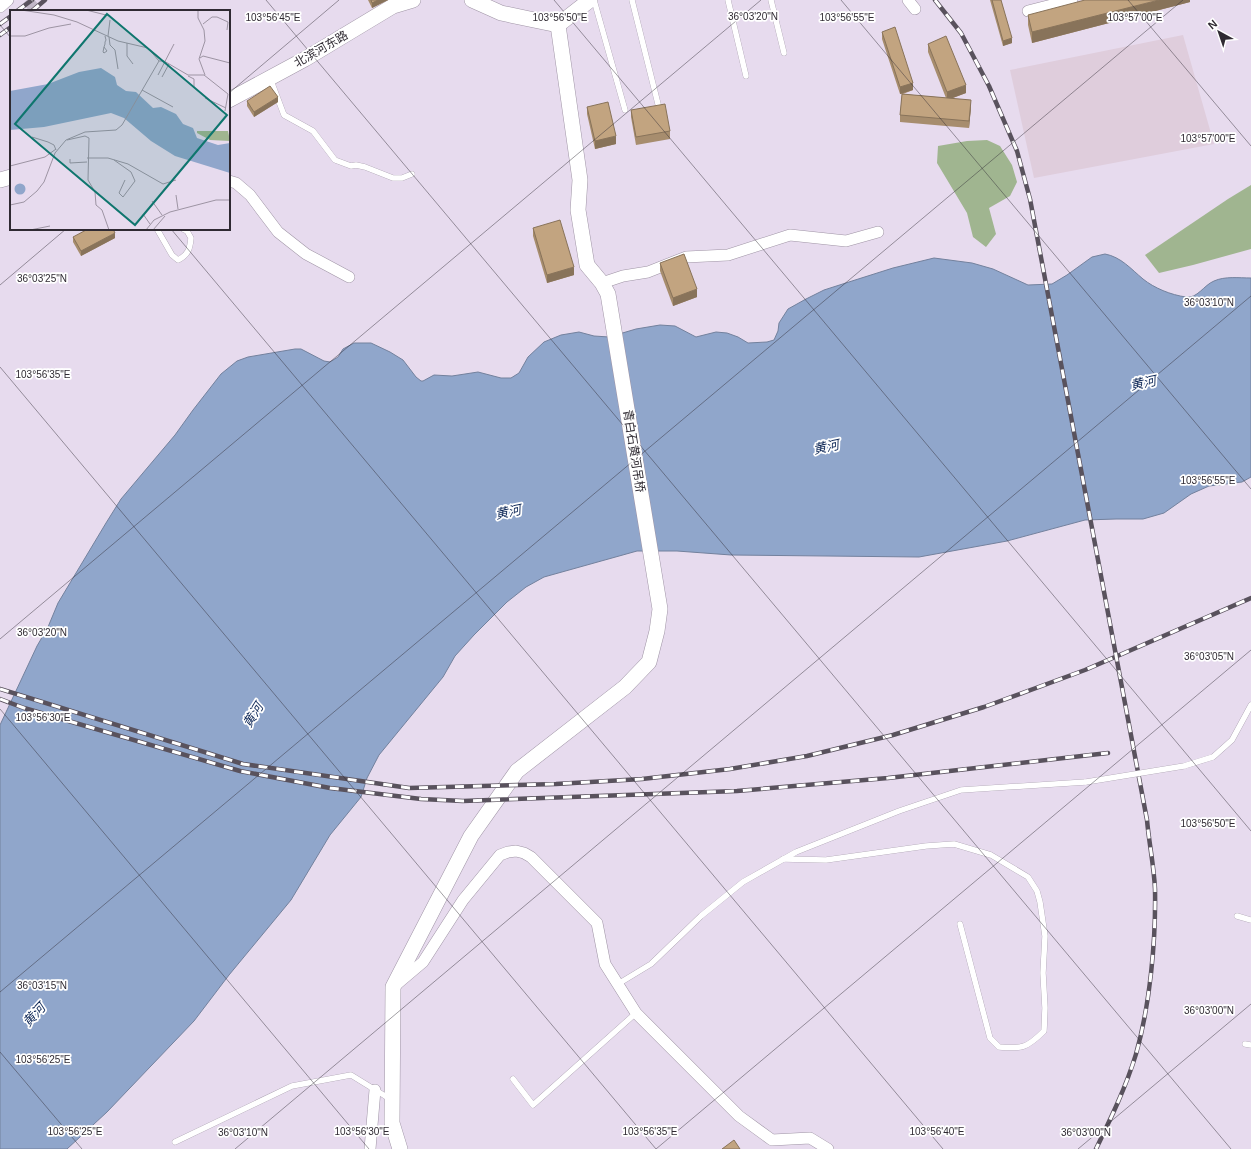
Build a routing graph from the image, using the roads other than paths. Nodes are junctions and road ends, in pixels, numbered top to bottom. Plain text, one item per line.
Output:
1 (8, 0) edge
2 (413, 0) edge
3 (472, 0) edge
4 (590, 0) edge
5 (594, 0) edge
6 (632, 0) edge
7 (728, 0) edge
8 (771, 0) edge
9 (1072, 0) edge
10 (0, 7) edge
11 (1028, 11) dead end
12 (558, 25) junction
13 (784, 52) dead end
14 (746, 76) dead end
15 (270, 78) junction
16 (230, 99) edge
17 (659, 108) edge
18 (625, 110) dead end
19 (412, 174) dead end
20 (10, 177) edge
21 (0, 180) edge
22 (230, 181) edge
23 (158, 230) edge
24 (185, 230) edge
25 (878, 232) dead end
26 (349, 277) dead end
27 (605, 288) junction
28 (1251, 705) edge
29 (783, 859) junction
30 (1237, 916) dead end
31 (1251, 920) edge
32 (960, 924) dead end
33 (618, 984) junction
34 (393, 987) junction
35 (636, 1013) junction
36 (513, 1079) dead end
37 (375, 1090) junction
38 (392, 1100) junction
39 (175, 1142) dead end
40 (370, 1149) edge
41 (400, 1149) edge
42 (828, 1149) edge

1 - 10 street
2 - 15 street, 北滨河东路
3 - 12 street
4 - 12 street
5 - 18 lane
6 - 17 lane
7 - 14 lane
8 - 13 lane
9 - 11 street
12 - 27 street
15 - 16 street, 北滨河东路
15 - 19 lane
20 - 21 street
22 - 26 street
23 - 24 lane
25 - 27 street
27 - 34 street, 青白石黄河吊桥
28 - 29 lane, bridge
29 - 32 lane
29 - 33 lane
30 - 31 lane
33 - 34 street
33 - 35 street
34 - 38 street
35 - 36 lane
35 - 42 street
37 - 38 lane
37 - 39 lane
37 - 40 street
38 - 41 street

